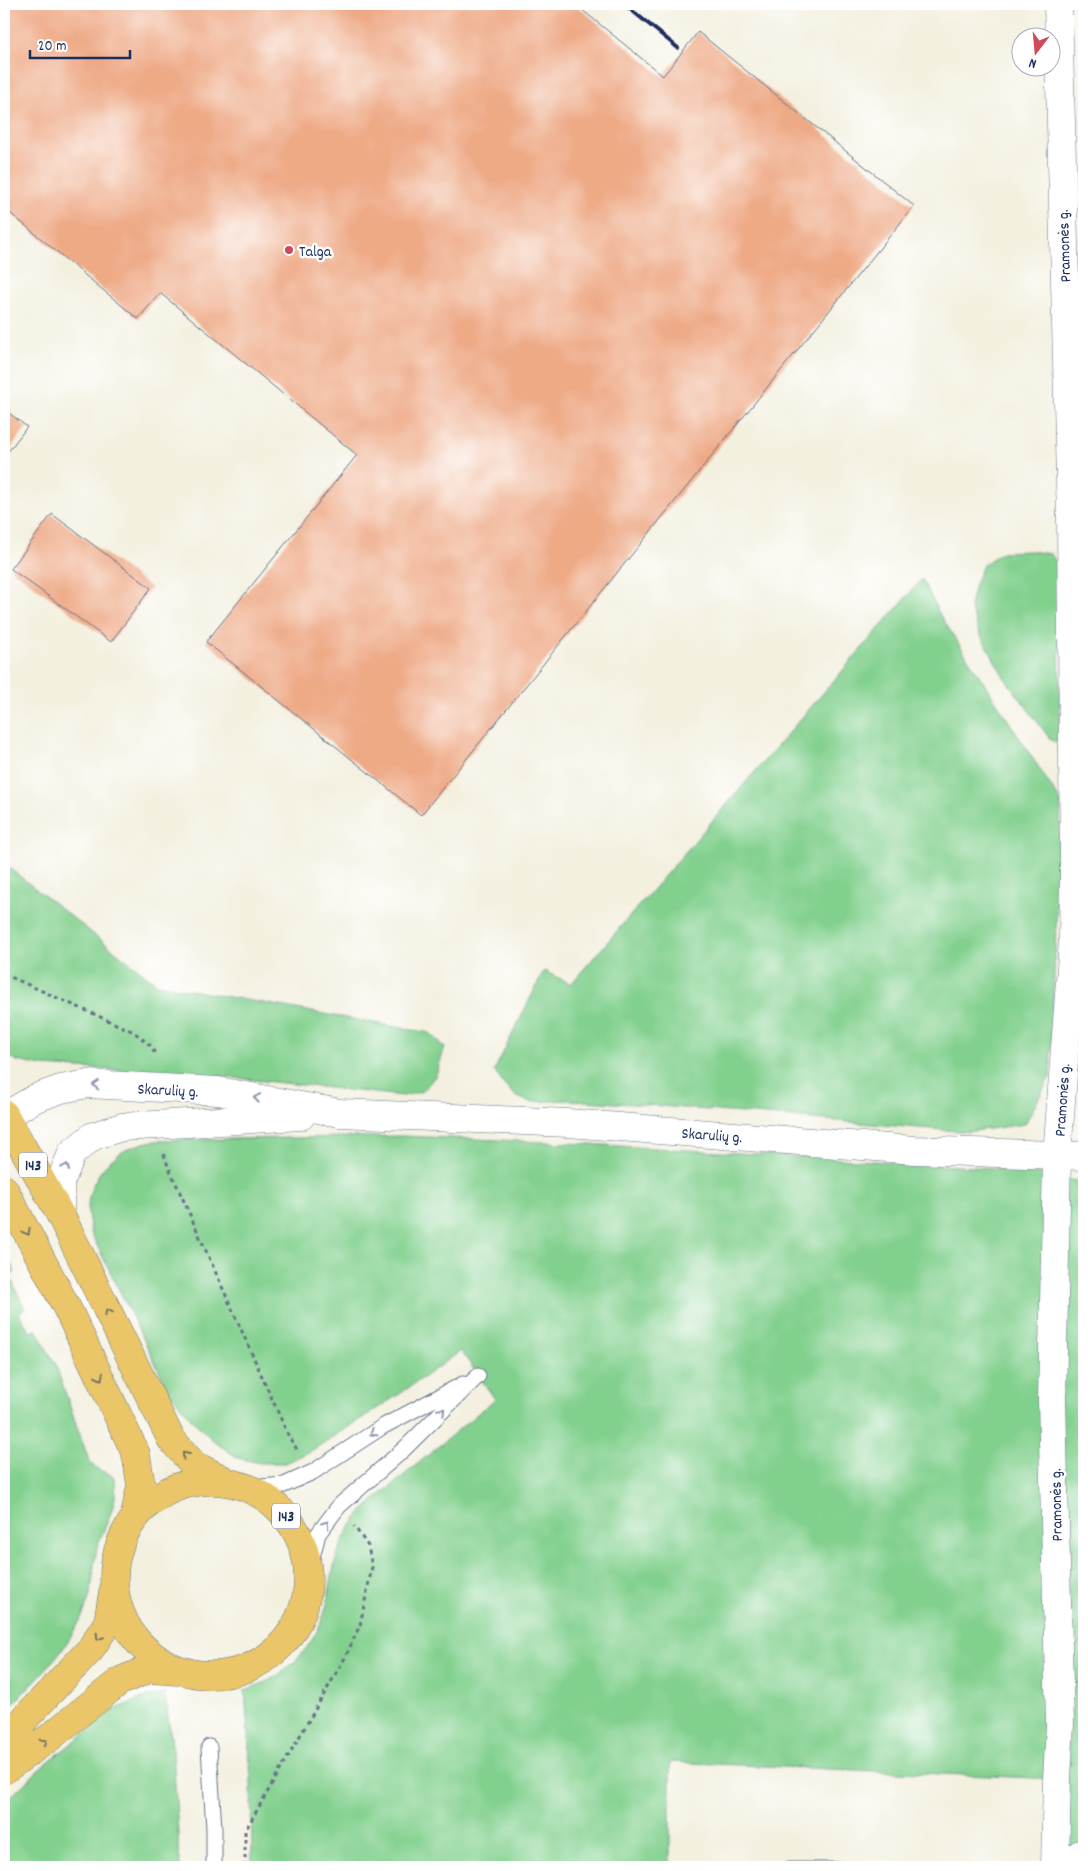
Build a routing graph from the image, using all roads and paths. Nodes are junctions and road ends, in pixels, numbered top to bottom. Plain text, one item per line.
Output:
1 (1058, 4) edge
2 (4, 974) edge
3 (161, 1089) junction
4 (340, 1113) junction
5 (4, 1117) edge
6 (162, 1124) junction
7 (1057, 1156) junction
8 (1084, 1156) edge
9 (4, 1189) edge
10 (60, 1214) junction
11 (313, 1472) junction
12 (237, 1485) junction
13 (339, 1506) junction
14 (135, 1515) junction
15 (309, 1569) junction
16 (114, 1591) junction
17 (180, 1671) junction
18 (4, 1748) edge
19 (209, 1748) dead end
20 (4, 1770) edge
21 (1084, 1853) edge
22 (214, 1867) edge
23 (245, 1867) edge
24 (1055, 1867) edge
25 (1064, 1867) edge

1 - 7 street, Pramonės g.
2 - 3 path
4 -> 3 street, Skarulių g.
3 -> 5 street, Skarulių g.
4 - 6 street, Skarulių g.
4 - 7 street, Skarulių g.
5 - 10 main road, 143
10 -> 6 street, Skarulių g.
6 - 11 path
7 - 8 street, Skarulių g.
7 - 24 street, Pramonės g.
9 -> 14 main road, 143
12 -> 10 main road, 143
11 - 12 lane
13 -> 11 lane
12 - 14 main road, 143
12 - 15 main road, 143
15 -> 13 lane
13 - 23 path
14 - 16 main road, 143
15 - 17 main road, 143
16 - 17 main road, 143
16 -> 18 main road, 143
20 -> 17 main road, 143
19 - 22 lane
21 - 25 street

